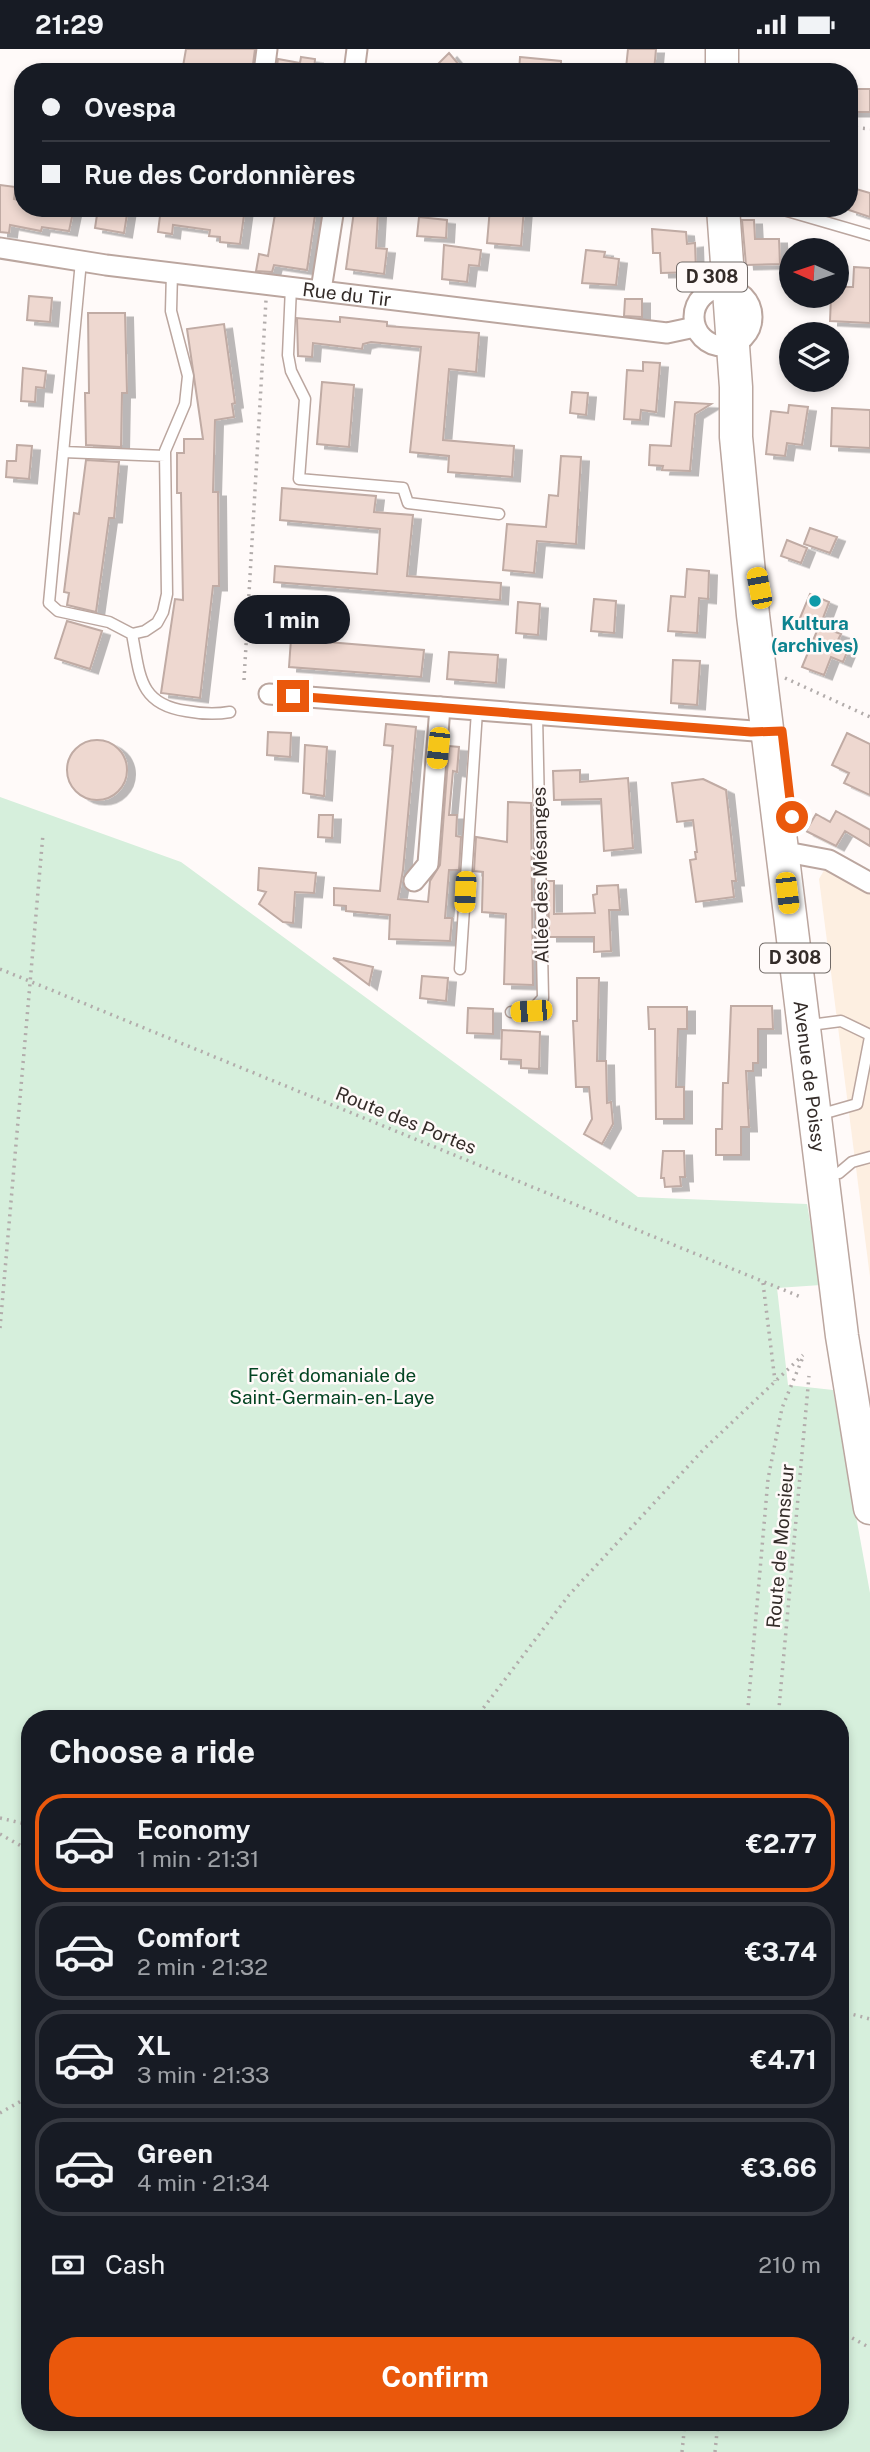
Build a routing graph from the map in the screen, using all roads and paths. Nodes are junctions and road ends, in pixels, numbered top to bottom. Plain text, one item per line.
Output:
1 (333, 217) edge
2 (710, 217) edge
3 (723, 217) edge
4 (808, 217) edge
5 (870, 235) edge
6 (0, 249) edge
7 (81, 261) junction
8 (172, 272) junction
9 (284, 286) junction
10 (720, 289) junction
11 (321, 290) junction
12 (715, 340) junction
13 (63, 452) junction
14 (165, 456) junction
15 (744, 512) junction
16 (499, 514) dead end
17 (132, 633) junction
18 (774, 672) junction
19 (244, 680) dead end
20 (268, 694) dead end
21 (440, 707) junction
22 (477, 711) junction
23 (230, 712) dead end
24 (537, 715) junction
25 (870, 717) edge
26 (775, 731) junction
27 (43, 834) dead end
28 (790, 856) junction
29 (857, 880) edge
30 (414, 881) dead end
31 (0, 969) edge
32 (460, 969) dead end
33 (32, 980) junction
34 (511, 1012) dead end
35 (818, 1024) junction
36 (870, 1036) edge
37 (822, 1113) junction
38 (870, 1157) edge
39 (831, 1174) junction
40 (763, 1283) junction
41 (801, 1297) dead end
42 (0, 1328) edge
43 (809, 1376) dead end
44 (775, 1382) junction
45 (864, 1406) edge
46 (870, 1508) edge
47 (482, 1710) edge
48 (748, 1710) edge
49 (779, 1710) edge
50 (0, 1818) edge
51 (21, 1823) edge
52 (0, 1834) edge
53 (21, 1846) edge
54 (849, 2013) edge
55 (870, 2019) edge
56 (21, 2101) edge
57 (0, 2113) edge
58 (849, 2336) edge
59 (870, 2348) edge
60 (684, 2431) edge
61 (717, 2431) edge
62 (682, 2452) edge
63 (715, 2452) edge

1 - 11 street
2 - 10 main road, D 308
3 - 10 main road, D 308
4 - 5 lane
6 - 7 street, Rue du Tir
7 - 8 street, Rue du Tir
7 - 13 lane
8 - 9 street, Rue du Tir
8 - 14 lane
9 - 11 street, Rue du Tir
9 - 16 lane
9 - 19 path
10 - 12 main road, D 308
11 - 12 street, Rue du Tir
12 - 15 main road, D 308
13 - 14 lane
13 - 17 lane
14 - 17 lane
15 - 18 main road, Avenue de Poissy / D 308
15 - 26 main road, Avenue de Poissy / D 308
17 - 23 lane
18 - 25 path
18 - 26 main road, Avenue de Poissy / D 308
20 - 21 street
21 - 22 street
21 - 30 street
22 - 24 street
22 - 32 lane
24 - 26 street
24 - 34 lane, Allée des Mésanges
26 - 28 main road, Avenue de Poissy / D 308
27 - 33 path
28 - 29 street
28 - 35 main road, Avenue de Poissy / D 308
28 - 37 main road, Avenue de Poissy / D 308
31 - 33 path, Route des Portes
33 - 40 path, Route des Portes
33 - 42 path
35 - 36 lane
35 - 37 main road, Avenue de Poissy / D 308
36 - 37 lane
37 - 39 main road, Avenue de Poissy / D 308
38 - 39 lane
39 - 45 main road, Avenue de Poissy / D 308
39 - 45 main road, Avenue de Poissy / D 308
40 - 41 path, Route des Portes
40 - 44 path
43 - 49 path, Route de Monsieur
44 - 47 path
44 - 48 path
45 - 46 main road, Avenue de Poissy / D 308
50 - 51 path
52 - 53 path
54 - 55 path
56 - 57 path
58 - 59 path
60 - 62 path
61 - 63 path

